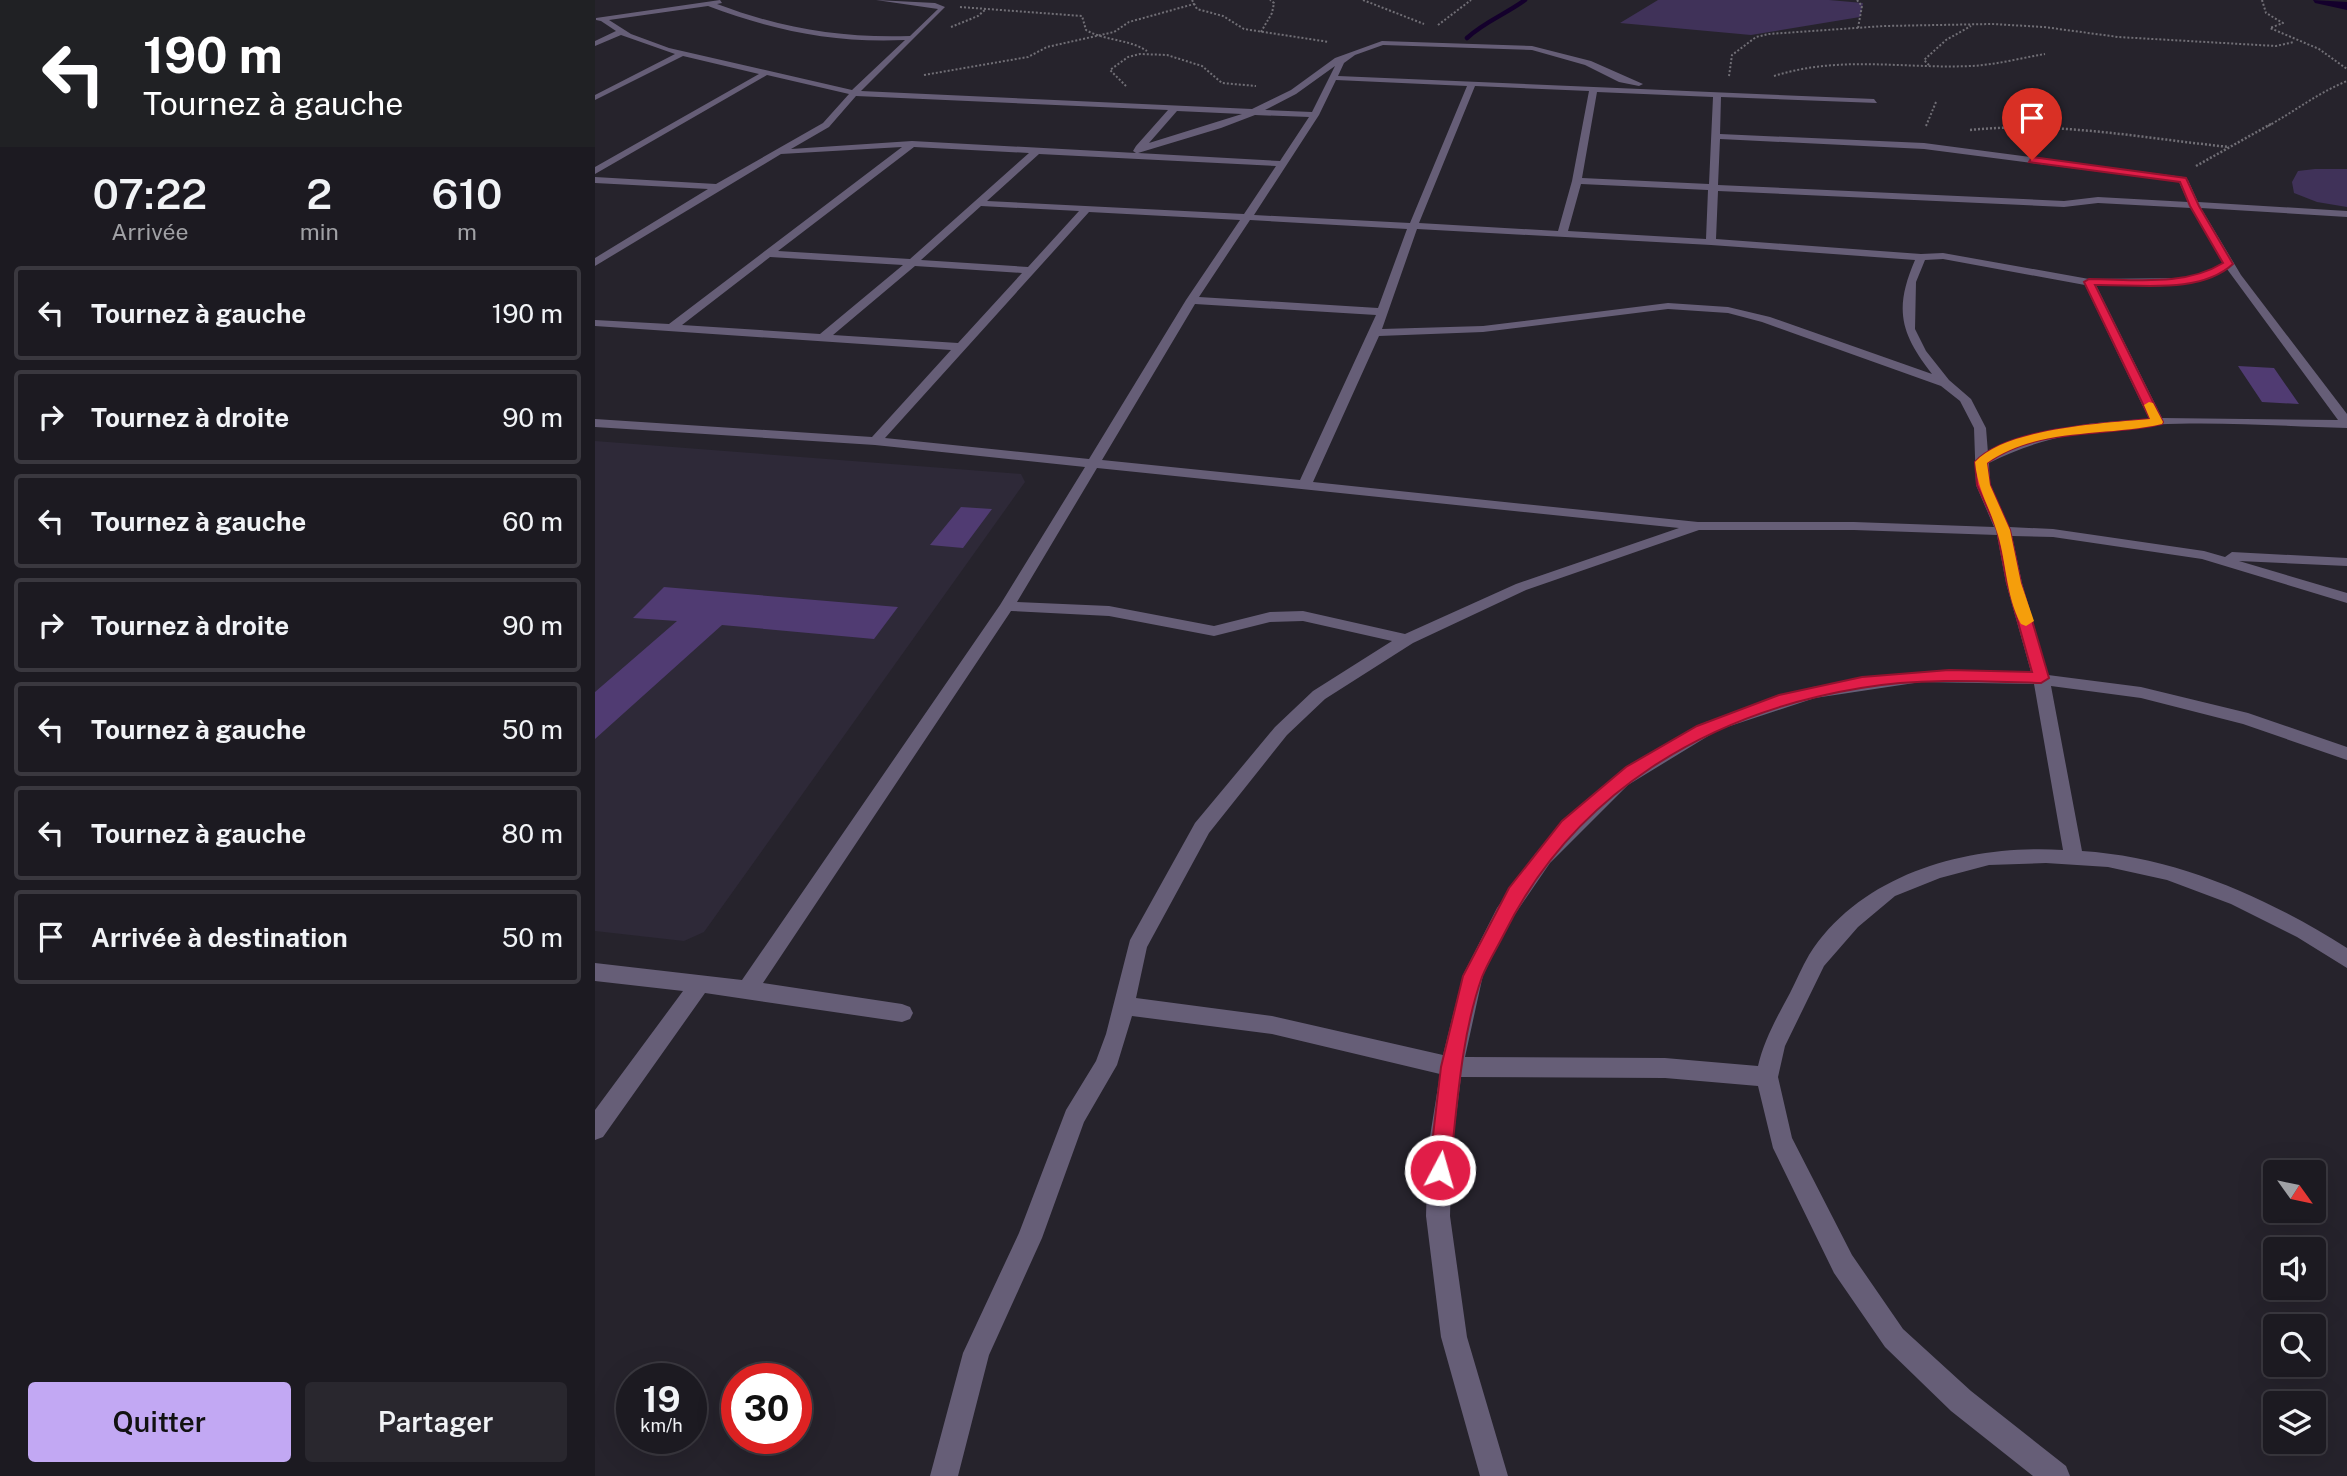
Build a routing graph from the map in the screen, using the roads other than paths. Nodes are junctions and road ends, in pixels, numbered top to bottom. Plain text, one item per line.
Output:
1 (728, 0) edge
2 (879, 0) edge
3 (709, 4) junction
4 (599, 19) edge
5 (621, 32) junction
6 (910, 38) junction
7 (595, 44) edge
8 (1356, 50) junction
9 (683, 53) junction
10 (766, 73) junction
11 (1333, 78) junction
12 (1472, 83) junction
13 (1594, 88) junction
14 (595, 90) edge
15 (611, 90) junction
16 (1655, 90) junction
17 (854, 93) junction
18 (1717, 93) junction
19 (595, 98) edge
20 (1874, 101) dead end
21 (1174, 108) junction
22 (1250, 113) junction
23 (1315, 115) junction
24 (1715, 136) junction
25 (912, 144) junction
26 (1037, 151) junction
27 (782, 152) junction
28 (1136, 152) junction
29 (1282, 164) junction
30 (595, 171) edge
31 (595, 180) edge
32 (1577, 181) junction
33 (1713, 185) junction
34 (717, 187) junction
35 (979, 203) junction
36 (2194, 206) junction
37 (1086, 209) junction
38 (2347, 214) edge
39 (1247, 217) junction
40 (1413, 227) junction
41 (1562, 236) junction
42 (1711, 242) junction
43 (768, 254) junction
44 (1921, 257) junction
45 (595, 263) edge
46 (912, 263) junction
47 (2228, 264) junction
48 (1030, 270) junction
49 (2089, 282) junction
50 (1192, 300) junction
51 (1382, 312) junction
52 (595, 323) edge
53 (671, 328) junction
54 (1375, 333) junction
55 (821, 339) junction
56 (962, 347) junction
57 (1945, 383) junction
58 (595, 422) edge
59 (2157, 422) junction
60 (2347, 424) edge
61 (875, 441) junction
62 (1096, 462) junction
63 (1981, 462) junction
64 (1304, 486) junction
65 (1698, 526) junction
66 (2003, 530) junction
67 (2204, 555) junction
68 (2347, 562) edge
69 (2347, 598) edge
70 (1007, 606) junction
71 (1407, 639) junction
72 (2041, 678) junction
73 (2347, 754) edge
74 (2074, 858) junction
75 (2347, 959) edge
76 (595, 972) edge
77 (700, 984) junction
78 (747, 989) junction
79 (1123, 1006) junction
80 (902, 1013) dead end
81 (1451, 1067) junction
82 (1767, 1077) junction
83 (595, 1129) edge
84 (944, 1476) edge
85 (1494, 1476) edge
86 (2056, 1476) edge

1 - 3 street
2 - 6 street
3 - 4 street
3 - 6 street
4 - 5 street
5 - 7 street
5 - 9 street
6 - 17 street
8 - 11 street
8 - 16 street
8 - 22 street
9 - 10 street
9 - 15 street
10 - 17 street
10 - 30 street
11 - 12 street
11 - 23 street
12 - 13 street
12 - 40 street
13 - 16 street
13 - 32 street
14 - 15 street
15 - 19 street
16 - 18 street
17 - 21 street
17 - 27 street
18 - 20 street
18 - 24 street
21 - 22 street
21 - 28 street
22 - 23 street
22 - 28 street
23 - 29 street
24 - 33 street
24 - 36 street
25 - 26 street
25 - 27 street
25 - 43 street
26 - 28 street
26 - 35 street
27 - 34 street
28 - 29 street
29 - 39 street
31 - 34 street
32 - 33 street
32 - 41 street
33 - 36 street
33 - 42 street
34 - 45 street
35 - 37 street
35 - 46 street
36 - 38 street
36 - 47 street
37 - 39 street
37 - 48 street
39 - 40 street
39 - 50 street
40 - 41 street
40 - 51 street
41 - 42 street
42 - 44 street
43 - 46 street
43 - 53 street
44 - 49 street
44 - 57 street
46 - 48 street
46 - 55 street
47 - 49 street
47 - 60 street
48 - 56 street
49 - 59 street
50 - 51 street
50 - 62 street
51 - 54 street
52 - 53 street
53 - 55 street
54 - 57 street
54 - 64 street
55 - 56 street
56 - 61 street
57 - 63 street
58 - 61 street
59 - 60 street
59 - 63 street
61 - 62 street
62 - 64 street
62 - 70 street
63 - 66 street
64 - 65 street
65 - 66 street
65 - 71 street
66 - 67 street
66 - 72 street
67 - 68 street
67 - 69 street
70 - 71 street
70 - 78 street
71 - 79 street
72 - 73 street
72 - 74 street
72 - 81 street
74 - 75 street
74 - 82 street
76 - 77 street
77 - 78 street
77 - 83 street
78 - 80 street
79 - 81 street
79 - 84 street
81 - 82 street
81 - 85 street
82 - 86 street

